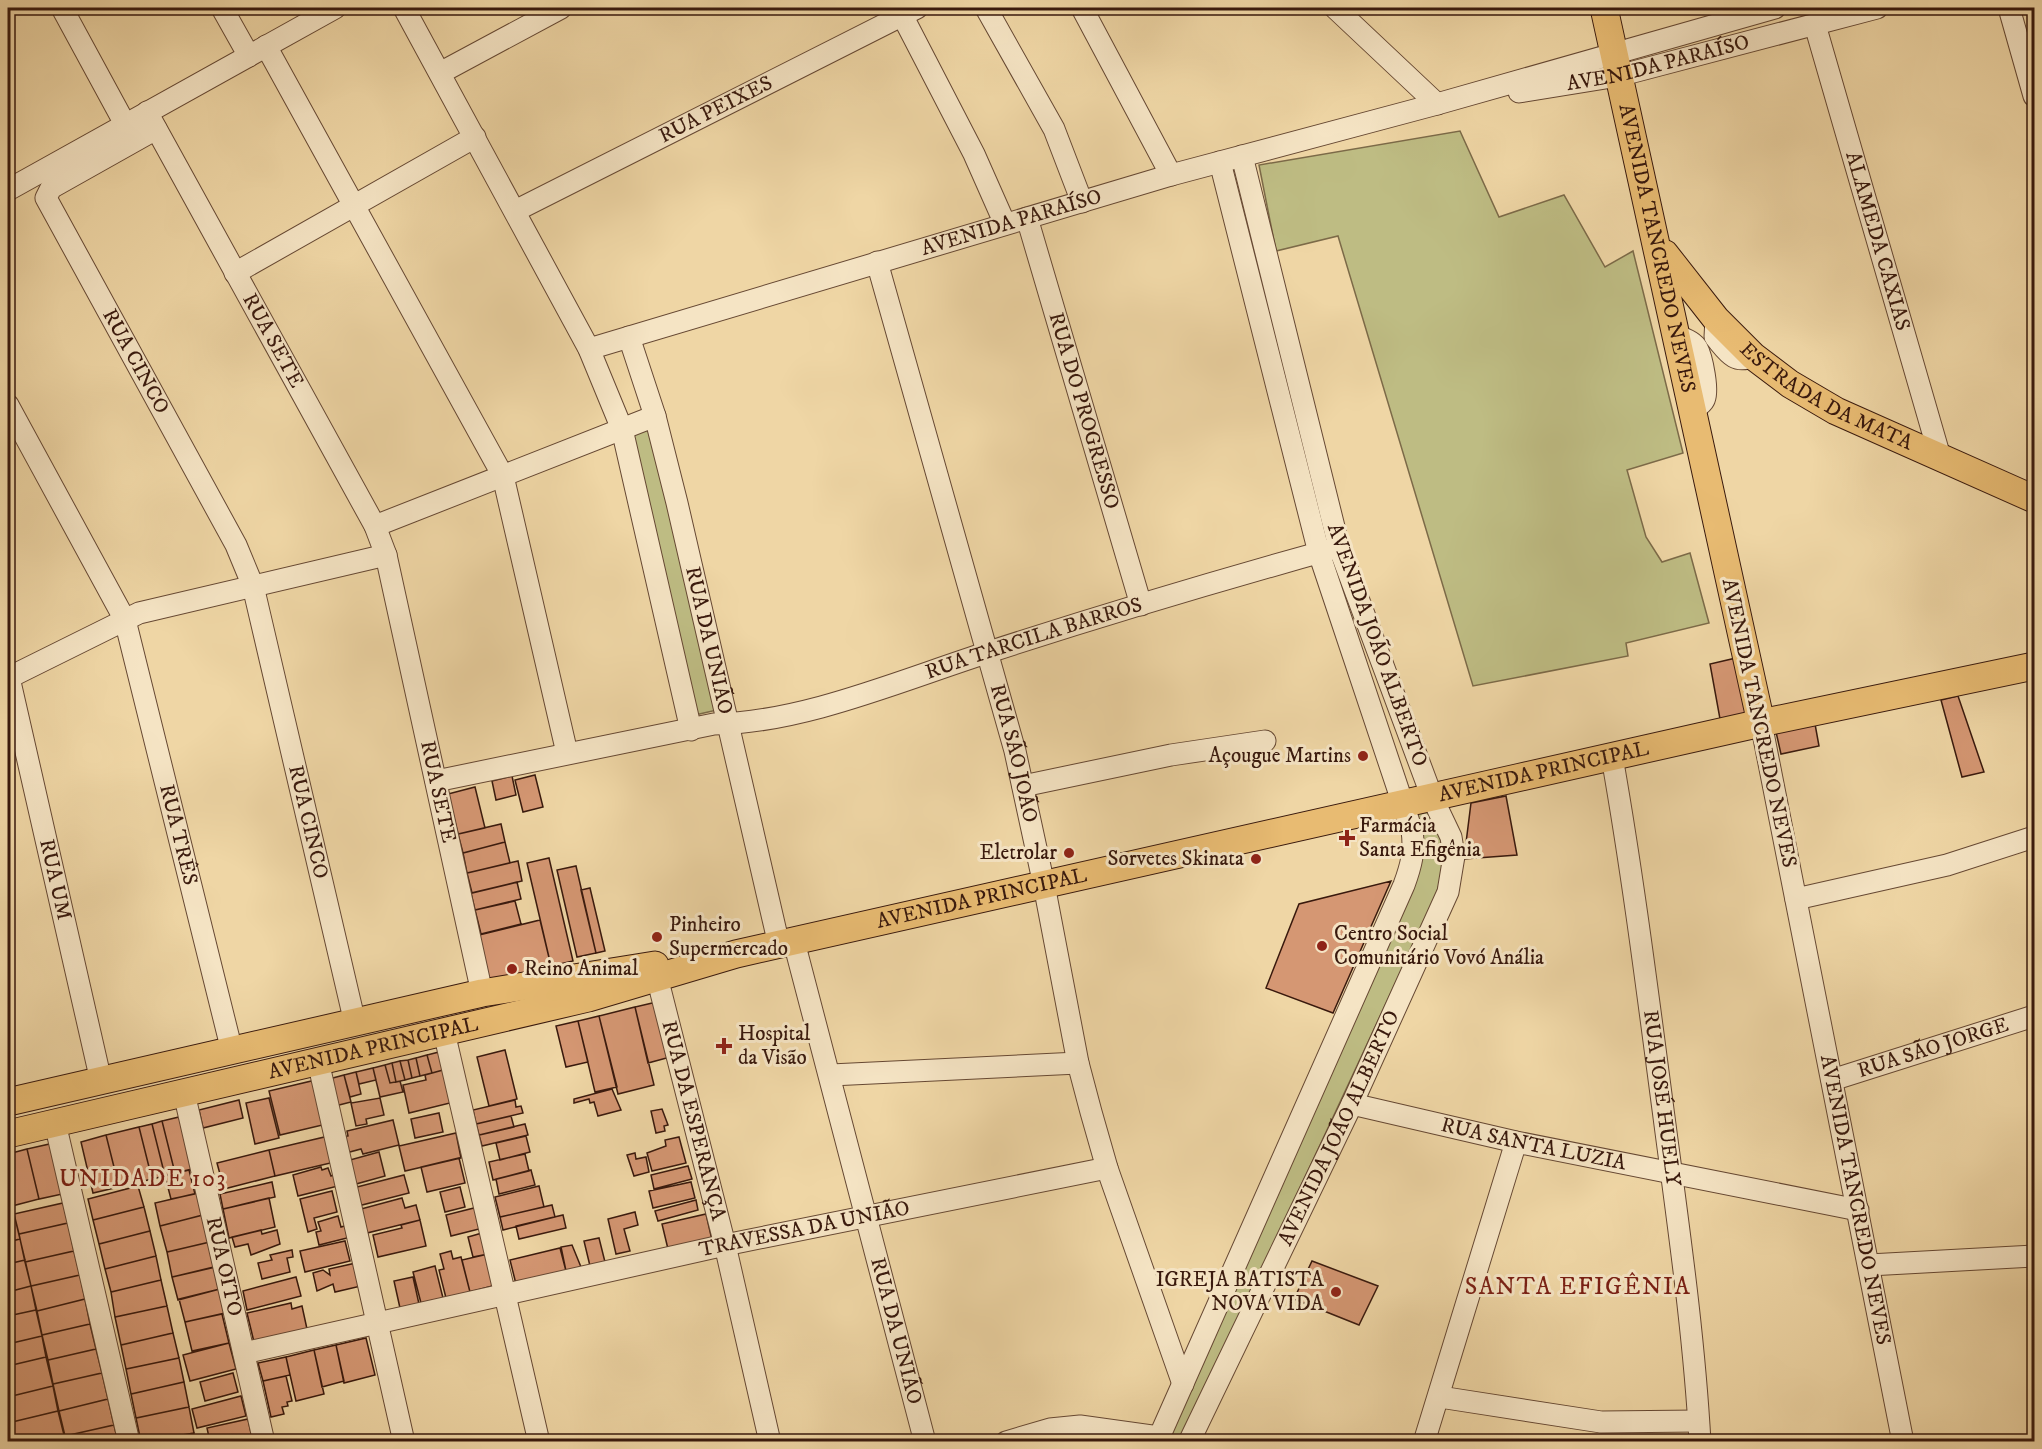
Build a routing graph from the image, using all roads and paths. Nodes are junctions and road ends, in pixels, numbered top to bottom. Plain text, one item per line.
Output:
1 (62, 8) edge
2 (222, 8) edge
3 (335, 8) edge
4 (404, 8) edge
5 (561, 8) edge
6 (986, 8) edge
7 (1082, 8) edge
8 (1335, 8) edge
9 (1604, 8) edge
10 (1774, 8) edge
11 (1877, 8) edge
12 (2010, 8) edge
13 (909, 11) edge
14 (1815, 25) junction
15 (257, 51) junction
16 (1616, 64) junction
17 (440, 73) junction
18 (2034, 96) edge
19 (1437, 104) junction
20 (152, 120) junction
21 (126, 124) junction
22 (474, 137) junction
23 (1242, 156) junction
24 (1220, 162) junction
25 (1171, 176) junction
26 (8, 189) edge
27 (1082, 202) junction
28 (354, 205) junction
29 (514, 211) junction
30 (1027, 218) junction
31 (1005, 224) junction
32 (1657, 243) junction
33 (877, 262) junction
34 (235, 273) junction
35 (1710, 313) junction
36 (1675, 326) junction
37 (629, 337) junction
38 (589, 349) junction
39 (8, 405) edge
40 (655, 416) junction
41 (622, 429) junction
42 (1940, 457) junction
43 (503, 476) junction
44 (2034, 500) edge
45 (375, 526) junction
46 (1329, 550) junction
47 (386, 555) junction
48 (253, 586) junction
49 (1141, 605) junction
50 (125, 620) junction
51 (989, 652) junction
52 (2033, 669) edge
53 (8, 676) edge
54 (1761, 723) junction
55 (729, 725) junction
56 (691, 730) junction
57 (1265, 741) dead end
58 (567, 753) junction
59 (1612, 757) junction
60 (436, 781) junction
61 (1023, 786) junction
62 (1432, 797) junction
63 (1403, 804) junction
64 (2034, 837) edge
65 (1044, 885) junction
66 (1796, 899) junction
67 (786, 943) junction
68 (736, 954) junction
69 (657, 977) junction
70 (482, 993) junction
71 (2034, 1016) edge
72 (355, 1023) junction
73 (444, 1032) junction
74 (232, 1051) junction
75 (318, 1061) junction
76 (1078, 1063) junction
77 (831, 1075) junction
78 (1832, 1080) junction
79 (101, 1081) junction
80 (184, 1093) junction
81 (8, 1102) edge
82 (1352, 1104) junction
83 (55, 1123) junction
84 (17, 1132) edge
85 (1516, 1142) junction
86 (1107, 1168) junction
87 (1672, 1174) junction
88 (1858, 1210) junction
89 (868, 1217) junction
90 (725, 1245) junction
91 (2034, 1256) edge
92 (1869, 1265) junction
93 (505, 1294) junction
94 (377, 1323) junction
95 (244, 1353) junction
96 (1183, 1384) junction
97 (1440, 1397) junction
98 (1699, 1431) edge
99 (1158, 1439) edge
100 (1196, 1440) edge
101 (129, 1442) edge
102 (264, 1442) edge
103 (404, 1442) edge
104 (539, 1442) edge
105 (770, 1442) edge
106 (926, 1442) edge
107 (1006, 1442) edge
108 (1424, 1442) edge
109 (1903, 1442) edge

1 - 21 street
2 - 15 street
3 - 15 street
4 - 17 street
5 - 17 street
6 - 27 street
7 - 25 street
8 - 19 street
9 - 16 main road, AVENIDA TANCREDO NEVES
10 - 16 street, AVENIDA PARAÍSO
11 - 14 street, AVENIDA PARAÍSO
12 - 18 street
13 - 29 street, RUA PEIXES
13 - 31 street
14 - 16 street, AVENIDA PARAÍSO
14 - 42 street, ALAMEDA CAXIAS
15 - 20 street
15 - 28 street
16 - 19 street, AVENIDA PARAÍSO
16 - 32 main road, AVENIDA TANCREDO NEVES
17 - 22 street
19 - 23 street, AVENIDA PARAÍSO
20 - 21 street
20 - 34 street, RUA SETE
20 - 48 street, RUA CINCO
21 - 26 street
22 - 28 street
22 - 29 street
23 - 24 street, AVENIDA PARAÍSO
23 - 46 street, AVENIDA JOÃO ALBERTO
24 - 25 street, AVENIDA PARAÍSO
24 - 46 street, AVENIDA JOÃO ALBERTO
25 - 27 street, AVENIDA PARAÍSO
27 - 30 street, AVENIDA PARAÍSO
28 - 34 street
28 - 43 street
29 - 38 street
30 - 31 street, AVENIDA PARAÍSO
30 - 49 street, RUA DO PROGRESSO
31 - 33 street, AVENIDA PARAÍSO
32 - 35 main road, ESTRADA DA MATA
32 - 36 main road, AVENIDA TANCREDO NEVES
33 - 37 street, AVENIDA PARAÍSO
33 - 51 street, RUA SÃO JOÃO
34 - 45 street, RUA SETE
35 - 36 main road
35 - 42 main road, ESTRADA DA MATA
36 - 54 main road, AVENIDA TANCREDO NEVES
37 - 38 street, AVENIDA PARAÍSO
37 - 40 street, RUA DA UNIÃO
38 - 41 street
39 - 50 street, RUA TRÊS
40 - 41 street
40 - 55 street, RUA DA UNIÃO
41 - 43 street
41 - 56 street
42 - 44 main road, ESTRADA DA MATA
43 - 45 street
43 - 58 street
45 - 47 street, RUA SETE
46 - 49 street, RUA TARCILA BARROS
46 - 62 street, AVENIDA JOÃO ALBERTO
46 - 63 street, AVENIDA JOÃO ALBERTO
47 - 48 street
47 - 60 street, RUA SETE
48 - 50 street
48 - 72 street, RUA CINCO
49 - 51 street, RUA TARCILA BARROS
50 - 53 street, RUA UM
50 - 74 street, RUA TRÊS
51 - 55 street, RUA TARCILA BARROS
51 - 61 street, RUA SÃO JOÃO
52 - 54 main road, AVENIDA PRINCIPAL
53 - 79 street, RUA UM
54 - 59 main road, AVENIDA PRINCIPAL
54 - 66 street, AVENIDA TANCREDO NEVES
55 - 56 street, RUA TARCILA BARROS
55 - 67 street, RUA DA UNIÃO
56 - 58 street, RUA TARCILA BARROS
57 - 61 street
58 - 60 street, RUA TARCILA BARROS
59 - 62 main road, AVENIDA PRINCIPAL
59 - 87 street, RUA JOSÉ HUELY
60 - 70 street, RUA SETE
61 - 65 street, RUA SÃO JOÃO
62 - 63 main road, AVENIDA PRINCIPAL
62 - 82 street, AVENIDA JOÃO ALBERTO
63 - 65 main road, AVENIDA PRINCIPAL
63 - 96 street, AVENIDA JOÃO ALBERTO
64 - 66 street
65 - 67 main road, AVENIDA PRINCIPAL
65 - 76 street, RUA SÃO JOÃO
66 - 78 street, AVENIDA TANCREDO NEVES
67 - 68 main road, AVENIDA PRINCIPAL
67 - 77 street, RUA DA UNIÃO
68 - 69 main road, AVENIDA PRINCIPAL
68 - 70 main road, AVENIDA PRINCIPAL
69 - 73 main road, AVENIDA PRINCIPAL
69 - 90 street, RUA DA ESPERANÇA
70 - 72 main road, AVENIDA PRINCIPAL
71 - 78 street, RUA SÃO JORGE
72 - 74 main road, AVENIDA PRINCIPAL
73 - 75 main road, AVENIDA PRINCIPAL
73 - 93 street
74 - 79 main road, AVENIDA PRINCIPAL
75 - 80 main road, AVENIDA PRINCIPAL
75 - 94 street
76 - 77 street
76 - 86 street, RUA SÃO JOÃO
77 - 89 street, RUA DA UNIÃO
78 - 88 street, AVENIDA TANCREDO NEVES
79 - 81 main road, AVENIDA PRINCIPAL
79 - 84 main road
80 - 83 main road, AVENIDA PRINCIPAL
80 - 95 street, RUA OITO
82 - 85 street, RUA SANTA LUZIA
82 - 100 street, AVENIDA JOÃO ALBERTO
83 - 84 main road, AVENIDA PRINCIPAL
83 - 101 street
85 - 87 street, RUA SANTA LUZIA
85 - 97 street
86 - 89 street, TRAVESSA DA UNIÃO
86 - 96 street, RUA SÃO JOÃO
87 - 88 street, RUA SANTA LUZIA
87 - 98 street, RUA JOSÉ HUELY
88 - 92 street, AVENIDA TANCREDO NEVES
89 - 90 street, TRAVESSA DA UNIÃO
89 - 106 street, RUA DA UNIÃO
90 - 93 street, TRAVESSA DA UNIÃO
90 - 105 street, RUA DA ESPERANÇA
91 - 92 street
92 - 109 street, AVENIDA TANCREDO NEVES
93 - 94 street, TRAVESSA DA UNIÃO
93 - 104 street
94 - 95 street, TRAVESSA DA UNIÃO
94 - 103 street
95 - 102 street, RUA OITO
96 - 99 street, AVENIDA JOÃO ALBERTO
97 - 98 street
97 - 108 street
99 - 107 street

